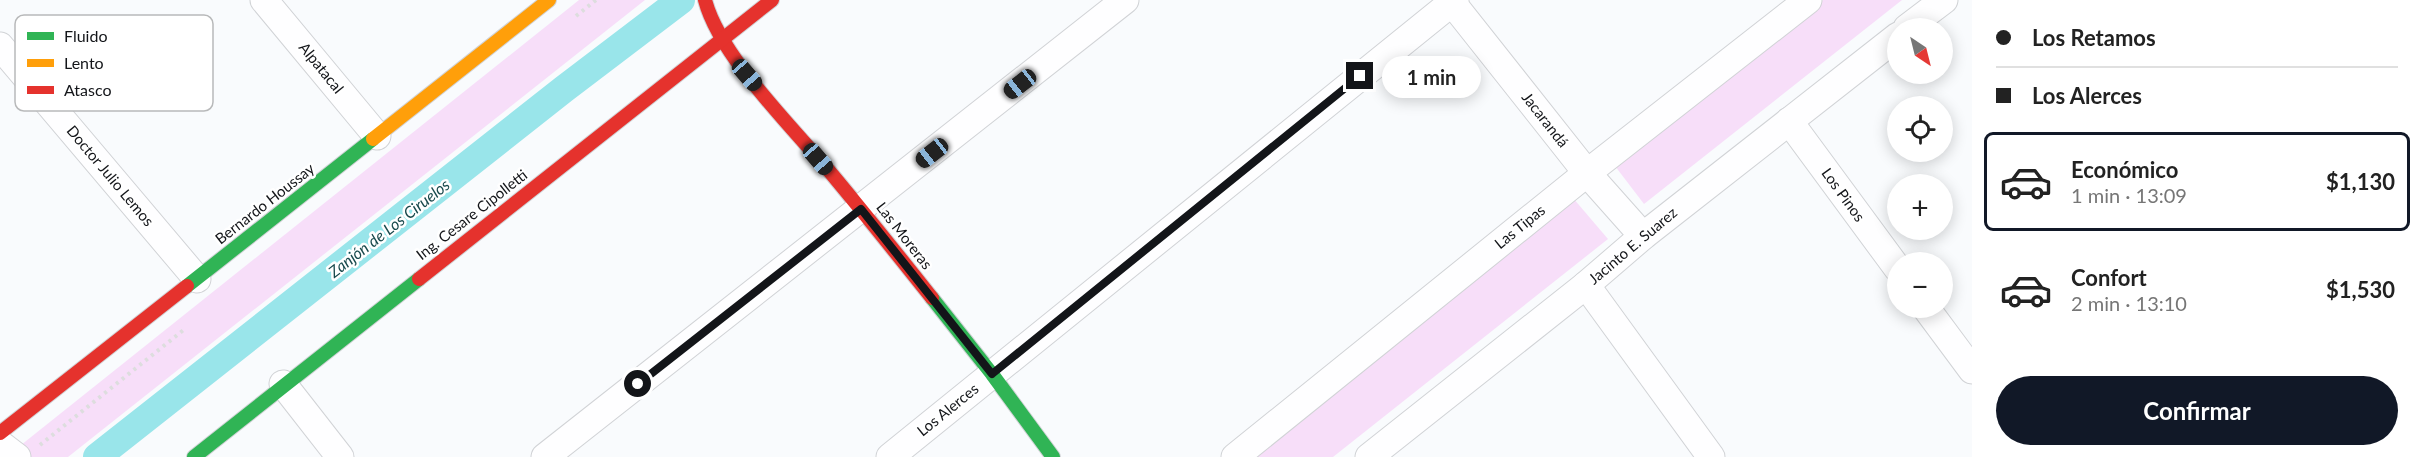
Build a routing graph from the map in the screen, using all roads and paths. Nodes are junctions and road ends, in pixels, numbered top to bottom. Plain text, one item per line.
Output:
1 (264, 0) edge
2 (549, 0) edge
3 (705, 0) edge
4 (772, 0) edge
5 (1125, 0) edge
6 (1808, 0) edge
7 (1944, 0) edge
8 (1452, 1) edge
9 (1920, 18) edge
10 (723, 39) junction
11 (1887, 45) edge
12 (0, 46) edge
13 (15, 64) edge
14 (55, 111) edge
15 (1789, 121) junction
16 (377, 136) junction
17 (1587, 173) junction
18 (861, 209) junction
19 (1643, 236) junction
20 (1887, 254) edge
21 (197, 279) junction
22 (1586, 285) junction
23 (1933, 318) edge
24 (1972, 370) edge
25 (992, 374) junction
26 (283, 384) junction
27 (0, 433) edge
28 (0, 444) edge
29 (1378, 454) edge
30 (17, 457) edge
31 (194, 457) edge
32 (340, 457) edge
33 (545, 457) edge
34 (890, 457) edge
35 (1053, 457) edge
36 (1235, 457) edge
37 (1711, 457) edge

1 - 16 street, Alpatacal
2 - 16 street, Bernardo Houssay
3 - 10 street, Las Moreras
4 - 10 street, Ing. Cesare Cipolletti
5 - 18 street
6 - 17 street, Las Tipas
7 - 9 street
8 - 17 street, Jacarandá
8 - 25 street, Los Alerces
10 - 18 street, Las Moreras
10 - 26 street, Ing. Cesare Cipolletti
11 - 15 street, Jacinto E. Suarez
12 - 13 street, Doctor Julio Lemos
14 - 21 street, Doctor Julio Lemos
15 - 19 street, Jacinto E. Suarez
15 - 20 street, Los Pinos
16 - 21 street, Bernardo Houssay
17 - 19 street, Jacarandá
17 - 36 street, Las Tipas
18 - 25 street, Las Moreras
18 - 33 street
19 - 22 street, Jacinto E. Suarez
21 - 27 street, Bernardo Houssay
22 - 29 street, Jacinto E. Suarez
22 - 37 street
23 - 24 street
25 - 34 street, Los Alerces
25 - 35 street, Las Moreras
26 - 31 street, Ing. Cesare Cipolletti
26 - 32 street
28 - 30 street

